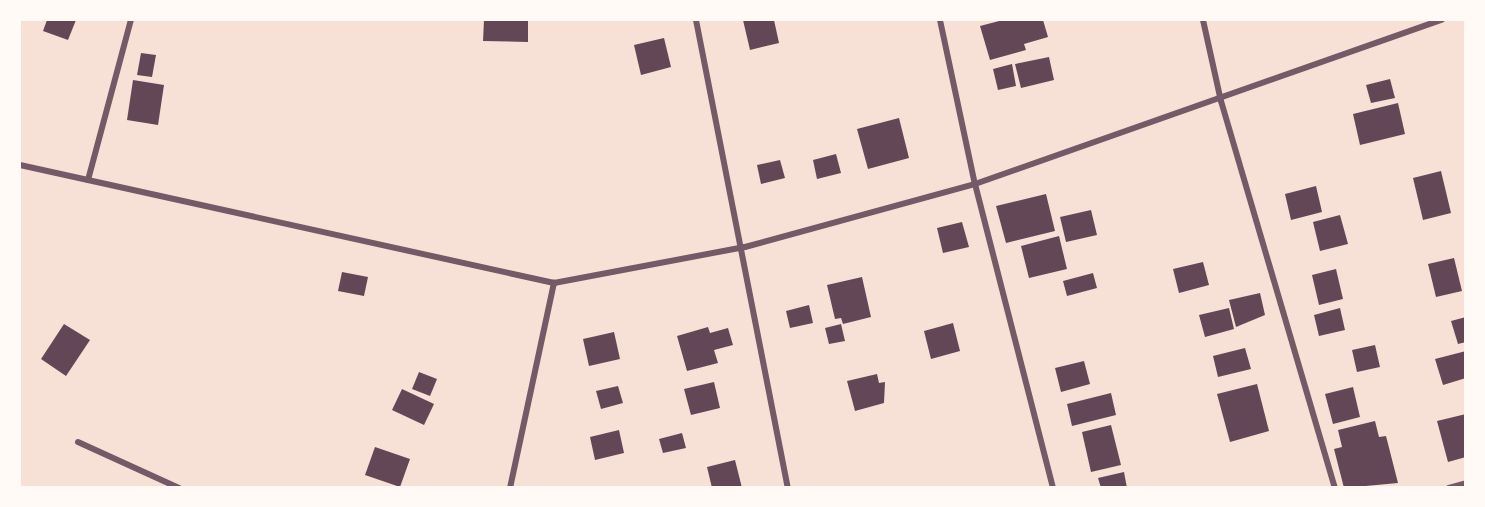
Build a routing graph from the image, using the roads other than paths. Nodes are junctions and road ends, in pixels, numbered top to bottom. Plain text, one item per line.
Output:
1 (131, 20) edge
2 (696, 20) edge
3 (940, 20) edge
4 (1203, 20) edge
5 (1442, 20) edge
6 (1221, 101) junction
7 (20, 165) edge
8 (88, 180) junction
9 (975, 184) junction
10 (745, 247) junction
11 (554, 284) junction
12 (78, 442) dead end
13 (1466, 483) edge
14 (179, 488) edge
15 (510, 488) edge
16 (788, 488) edge
17 (1053, 488) edge
18 (1335, 488) edge
19 (1449, 488) edge

1 - 8 street
2 - 10 street
3 - 9 street
4 - 6 street
5 - 6 street
6 - 9 street
6 - 18 street
7 - 8 street
8 - 11 street
9 - 10 street
9 - 17 street
10 - 11 street
10 - 16 street
11 - 15 street
12 - 14 street
13 - 19 street

